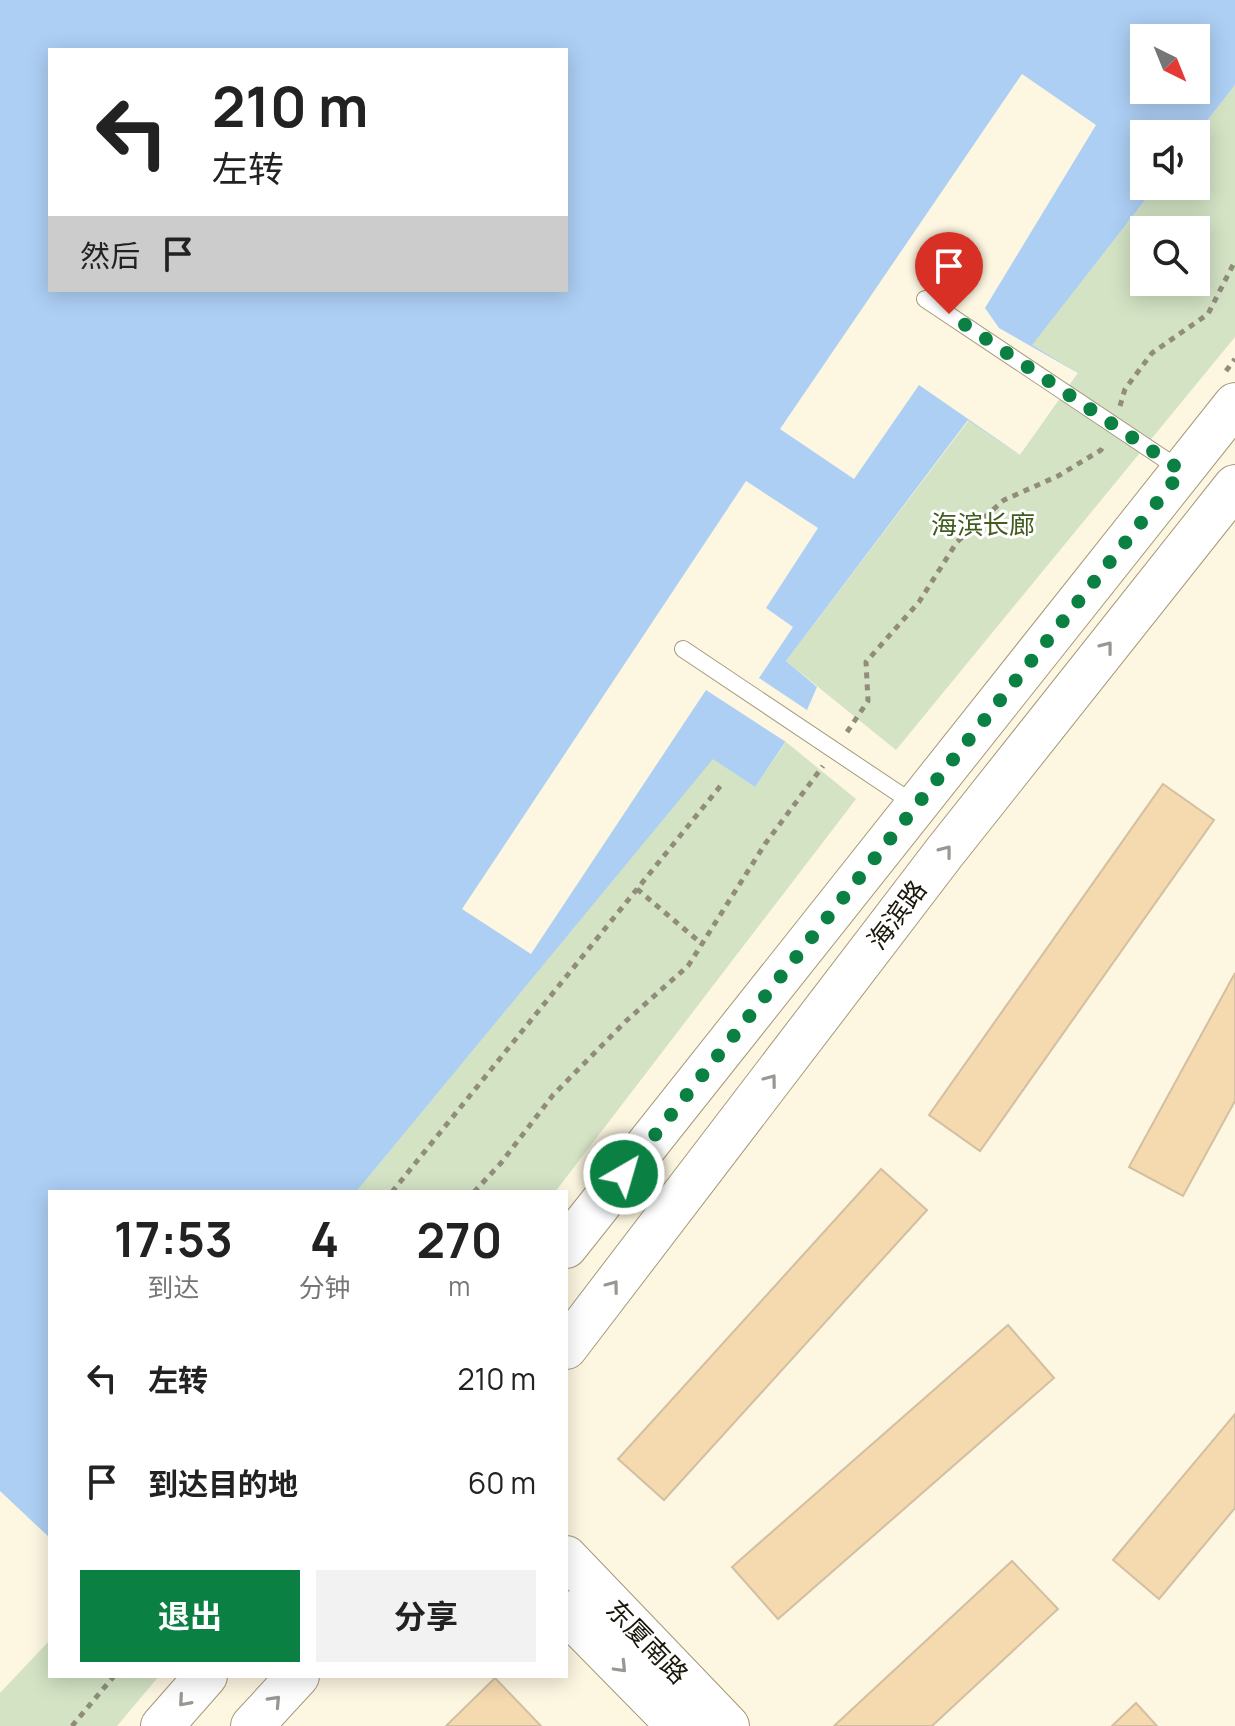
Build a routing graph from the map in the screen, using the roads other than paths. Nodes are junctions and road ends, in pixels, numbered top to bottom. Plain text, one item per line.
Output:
1 (925, 299) dead end
2 (1235, 404) edge
3 (1182, 471) junction
4 (1235, 486) edge
5 (683, 649) dead end
6 (917, 806) junction
7 (568, 1244) edge
8 (568, 1345) edge
9 (568, 1541) edge
10 (568, 1567) edge
11 (576, 1609) edge
12 (204, 1678) edge
13 (296, 1678) edge
14 (162, 1726) edge
15 (252, 1726) edge
16 (678, 1726) edge
17 (728, 1726) edge

1 - 3 lane
2 - 3 main road, 海滨路
3 - 6 main road, 海滨路
8 -> 4 main road, 海滨路
5 - 6 lane
6 - 7 main road, 海滨路
9 - 11 main road
10 - 11 main road, 东厦南路
11 -> 16 main road, 东厦南路
11 - 17 main road, 东厦南路
12 -> 14 main road
15 -> 13 main road

